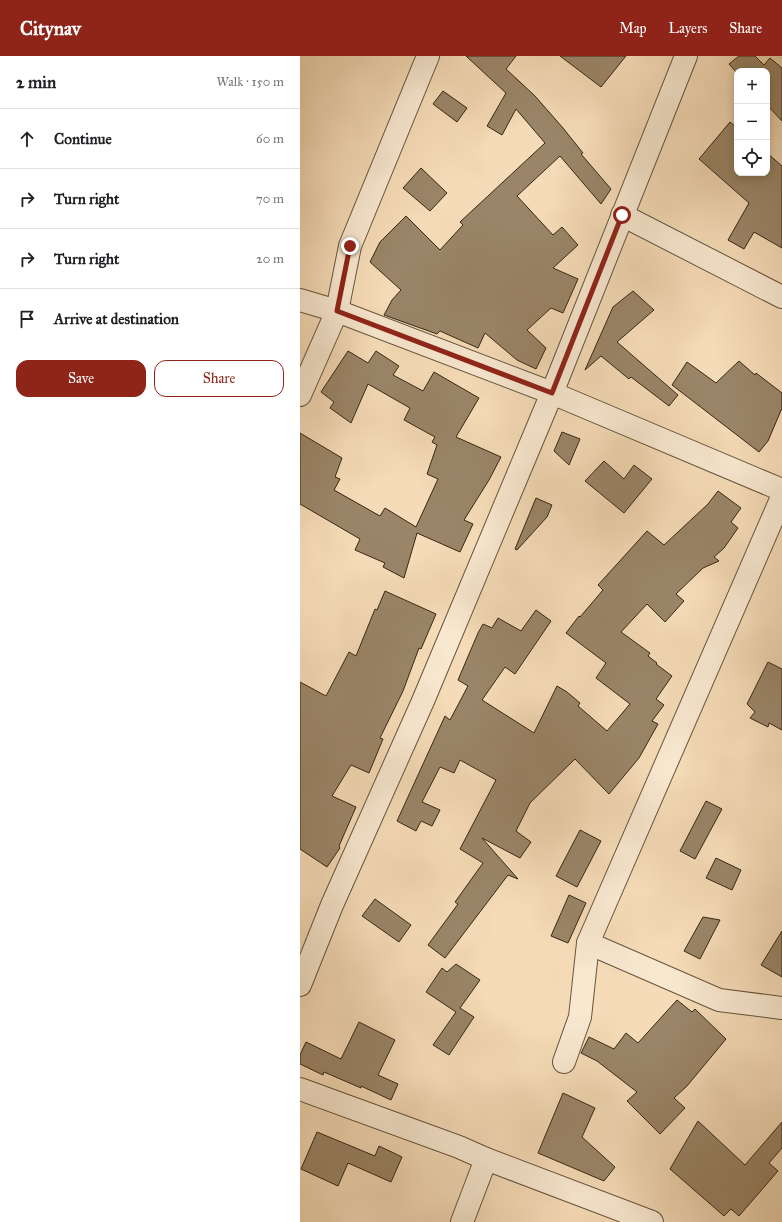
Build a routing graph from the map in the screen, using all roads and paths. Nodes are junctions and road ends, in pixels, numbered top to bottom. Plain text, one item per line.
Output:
1 (428, 56) edge
2 (686, 56) edge
3 (622, 215) junction
4 (782, 297) edge
5 (300, 300) edge
6 (337, 311) junction
7 (552, 393) junction
8 (300, 395) edge
9 (782, 490) edge
10 (782, 497) edge
11 (588, 943) junction
12 (300, 985) edge
13 (782, 1008) edge
14 (564, 1062) dead end
15 (300, 1089) edge
16 (486, 1159) junction
17 (462, 1222) edge
18 (652, 1222) edge

1 - 6 street
2 - 3 street
3 - 4 street
3 - 7 street
5 - 6 street
6 - 7 street
6 - 8 street
7 - 9 street
7 - 12 street
10 - 11 street
11 - 13 street
11 - 14 street
15 - 16 street
16 - 17 street
16 - 18 street

